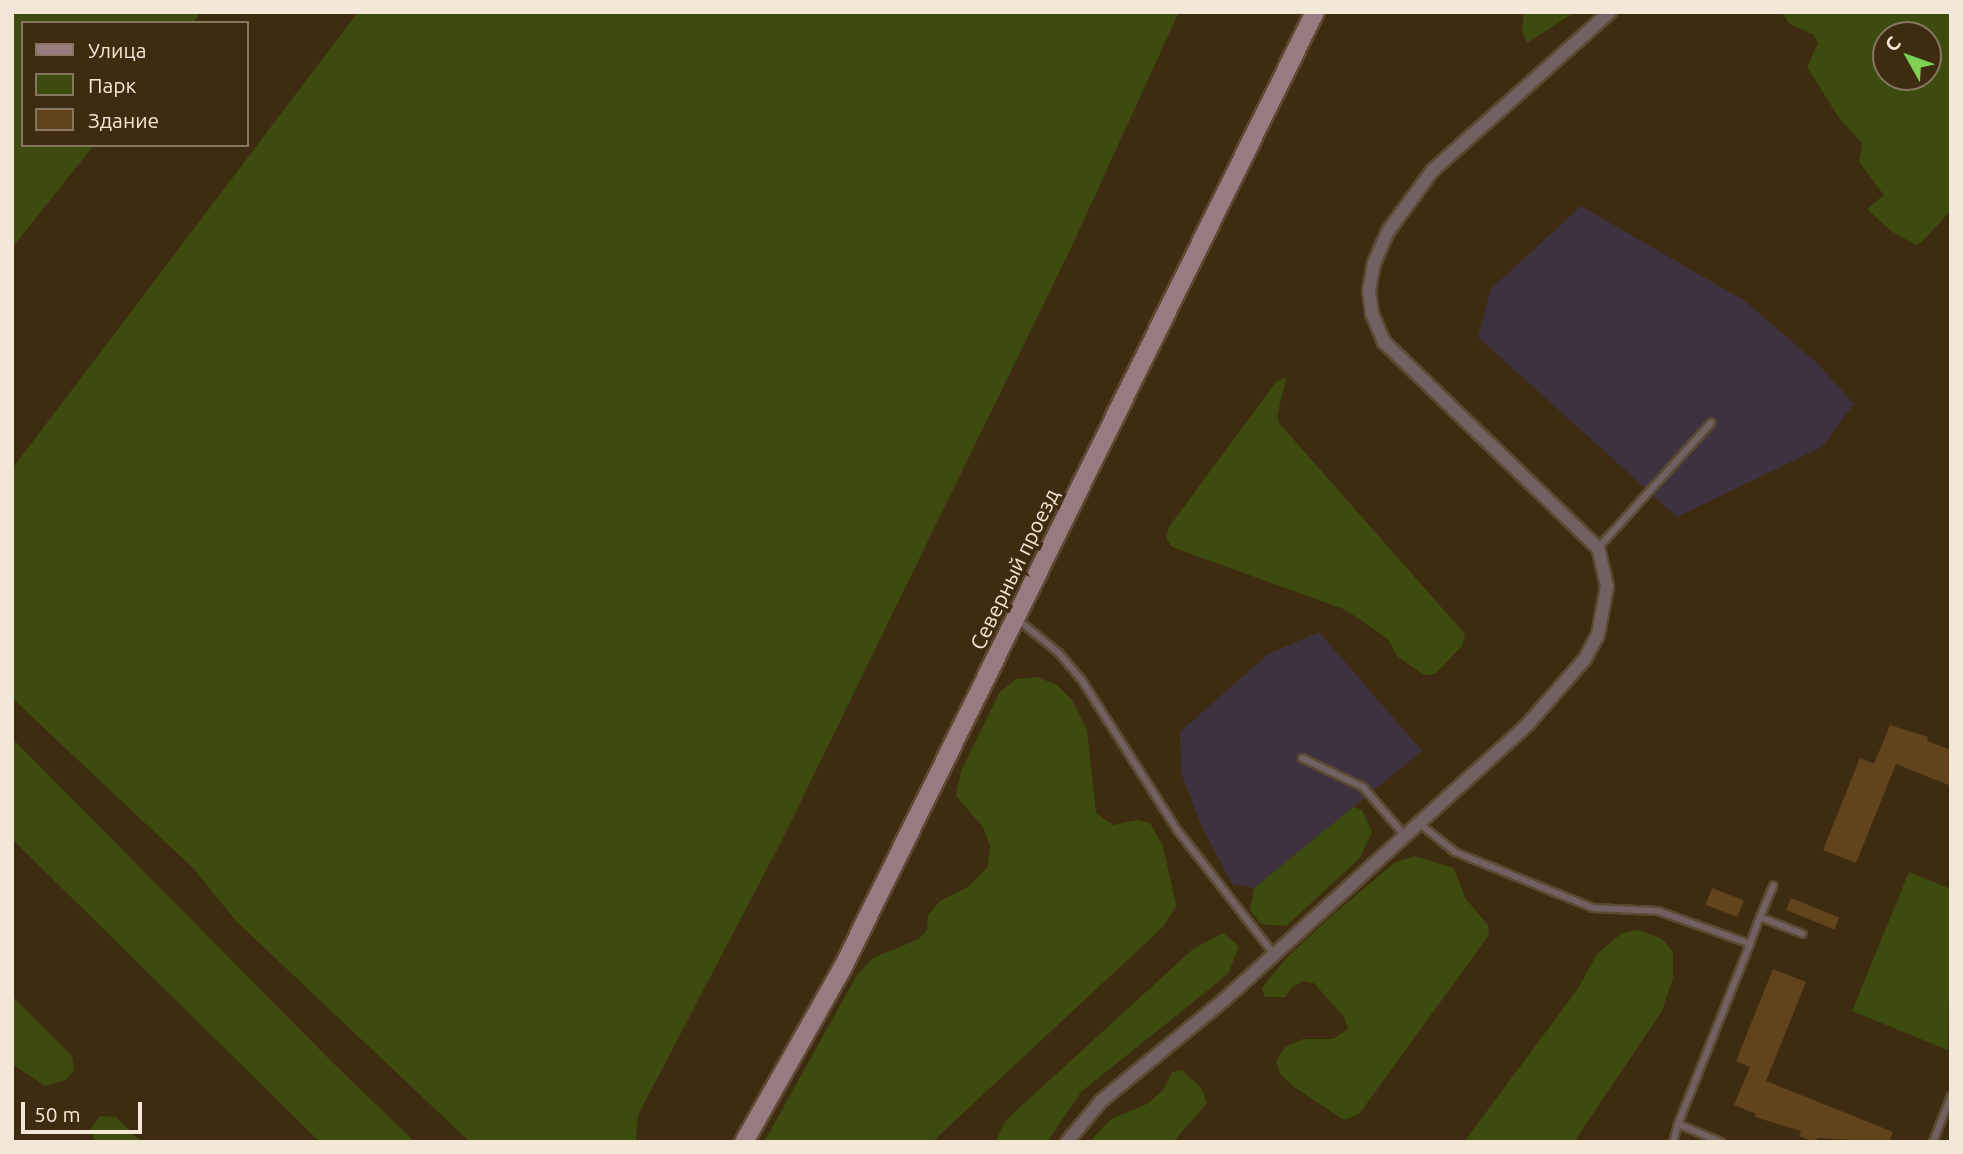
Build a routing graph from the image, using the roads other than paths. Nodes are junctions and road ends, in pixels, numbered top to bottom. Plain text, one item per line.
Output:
1 (1315, 12) edge
2 (1611, 12) edge
3 (1712, 423) dead end
4 (1598, 548) junction
5 (1015, 618) junction
6 (1302, 758) dead end
7 (1420, 824) junction
8 (1406, 837) junction
9 (1773, 886) dead end
10 (1760, 917) junction
11 (1803, 934) dead end
12 (1750, 944) junction
13 (1273, 953) junction
14 (1951, 1096) edge
15 (1678, 1124) junction
16 (744, 1142) edge
17 (1067, 1142) edge
18 (1673, 1142) edge
19 (1721, 1142) edge
20 (1933, 1142) edge

1 - 5 street, Северный проезд
2 - 4 street
3 - 4 lane
4 - 7 street
5 - 13 lane
5 - 16 street, Северный проезд
6 - 8 lane
7 - 8 street
7 - 12 lane
8 - 13 street
9 - 10 lane
10 - 11 lane
10 - 12 lane
12 - 15 lane
13 - 17 street
14 - 20 lane
15 - 18 lane
15 - 19 lane

